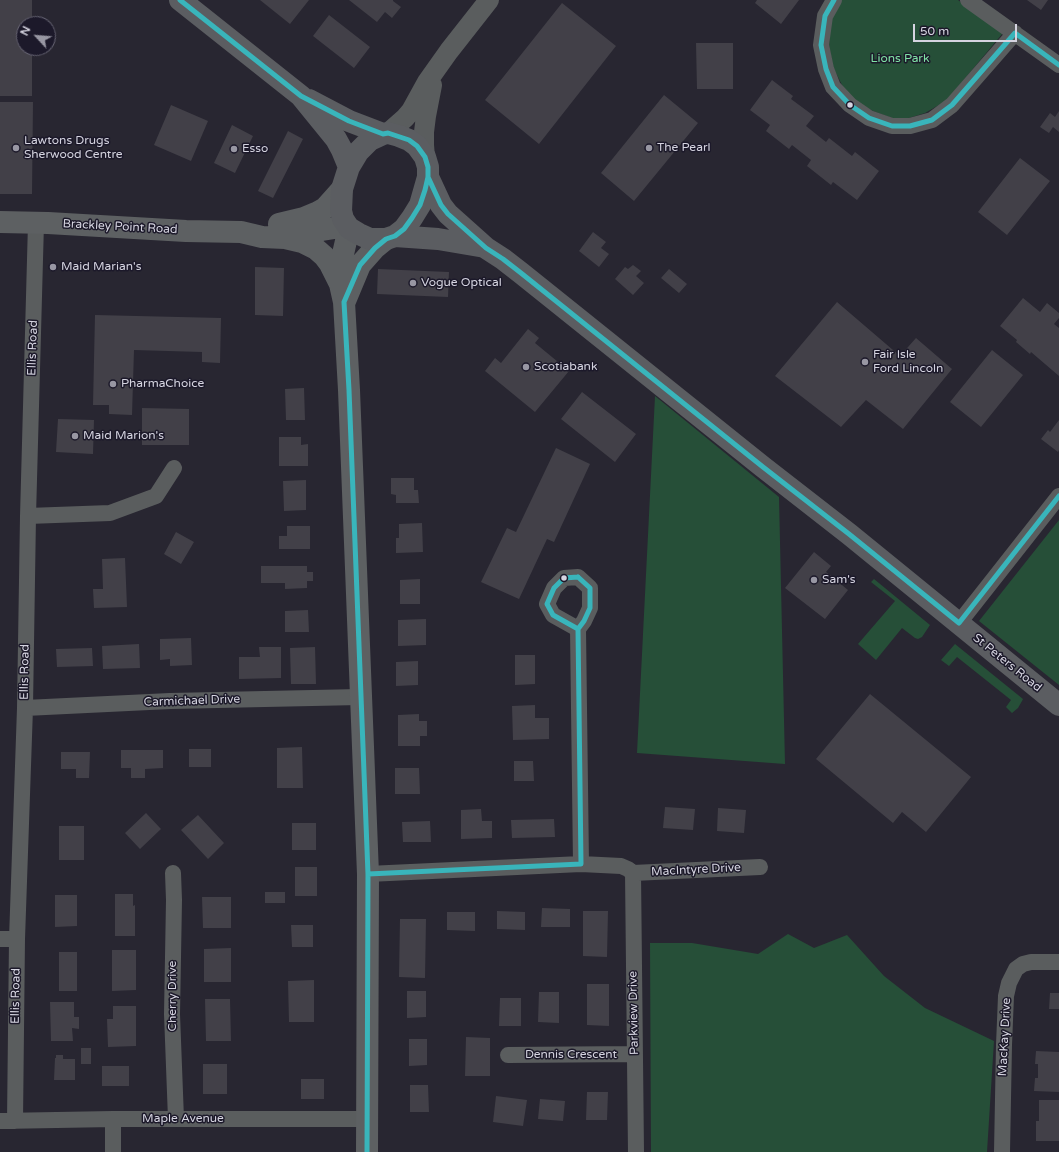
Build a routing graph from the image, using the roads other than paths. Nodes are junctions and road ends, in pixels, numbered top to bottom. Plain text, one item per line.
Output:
1 (180, 0) edge
2 (489, 0) edge
3 (834, 0) edge
4 (968, 0) edge
5 (1015, 33) junction
6 (1059, 65) edge
7 (434, 73) junction
8 (301, 96) junction
9 (386, 133) junction
10 (349, 167) junction
11 (427, 167) junction
12 (342, 189) junction
13 (0, 222) edge
14 (36, 222) junction
15 (348, 227) junction
16 (241, 232) junction
17 (285, 238) junction
18 (390, 238) junction
19 (486, 248) junction
20 (342, 293) junction
21 (174, 468) dead end
22 (1059, 496) edge
23 (28, 516) junction
24 (959, 623) junction
25 (578, 629) dead end
26 (360, 697) junction
27 (1059, 705) edge
28 (25, 708) junction
29 (581, 864) junction
30 (760, 867) dead end
31 (173, 873) dead end
32 (633, 873) junction
33 (368, 874) junction
34 (0, 939) edge
35 (17, 939) junction
36 (1059, 962) edge
37 (635, 1054) junction
38 (508, 1055) dead end
39 (113, 1119) junction
40 (176, 1119) junction
41 (366, 1119) junction
42 (8, 1121) edge
43 (113, 1152) edge
44 (367, 1152) edge
45 (636, 1152) edge
46 (1002, 1152) edge

1 - 8 main road
2 - 7 street
3 - 5 street
4 - 5 street
5 - 6 street
7 - 9 street
7 - 11 street
8 - 9 main road
8 - 10 main road
9 - 10 main road
9 - 11 main road
10 - 12 main road
11 - 18 main road
11 - 19 main road, St Peters Road
12 - 15 main road
12 - 16 main road, Brackley Point Road
13 - 14 main road, Brackley Point Road
14 - 16 main road, Brackley Point Road
14 - 23 street, Ellis Road
15 - 17 main road, Brackley Point Road
15 - 18 main road
15 - 20 main road
16 - 17 main road, Brackley Point Road
17 - 20 main road
18 - 19 main road, St Peters Road
18 - 20 main road
19 - 24 main road, St Peters Road
20 - 26 main road
21 - 23 street
22 - 24 street
23 - 28 street, Ellis Road
24 - 27 main road, St Peters Road
25 - 29 street
26 - 28 street, Carmichael Drive
26 - 33 main road
28 - 35 street, Ellis Road
29 - 32 street
29 - 33 street
30 - 32 street, MacIntyre Drive
31 - 40 street, Cherry Drive
32 - 37 street, Parkview Drive
33 - 41 main road
34 - 35 street
35 - 42 street, Ellis Road
36 - 46 street, MacKay Drive
37 - 38 street, Dennis Crescent
37 - 45 street, Parkview Drive
39 - 40 street, Maple Avenue
39 - 42 street, Maple Avenue
39 - 43 street
40 - 41 street, Maple Avenue
41 - 44 main road

